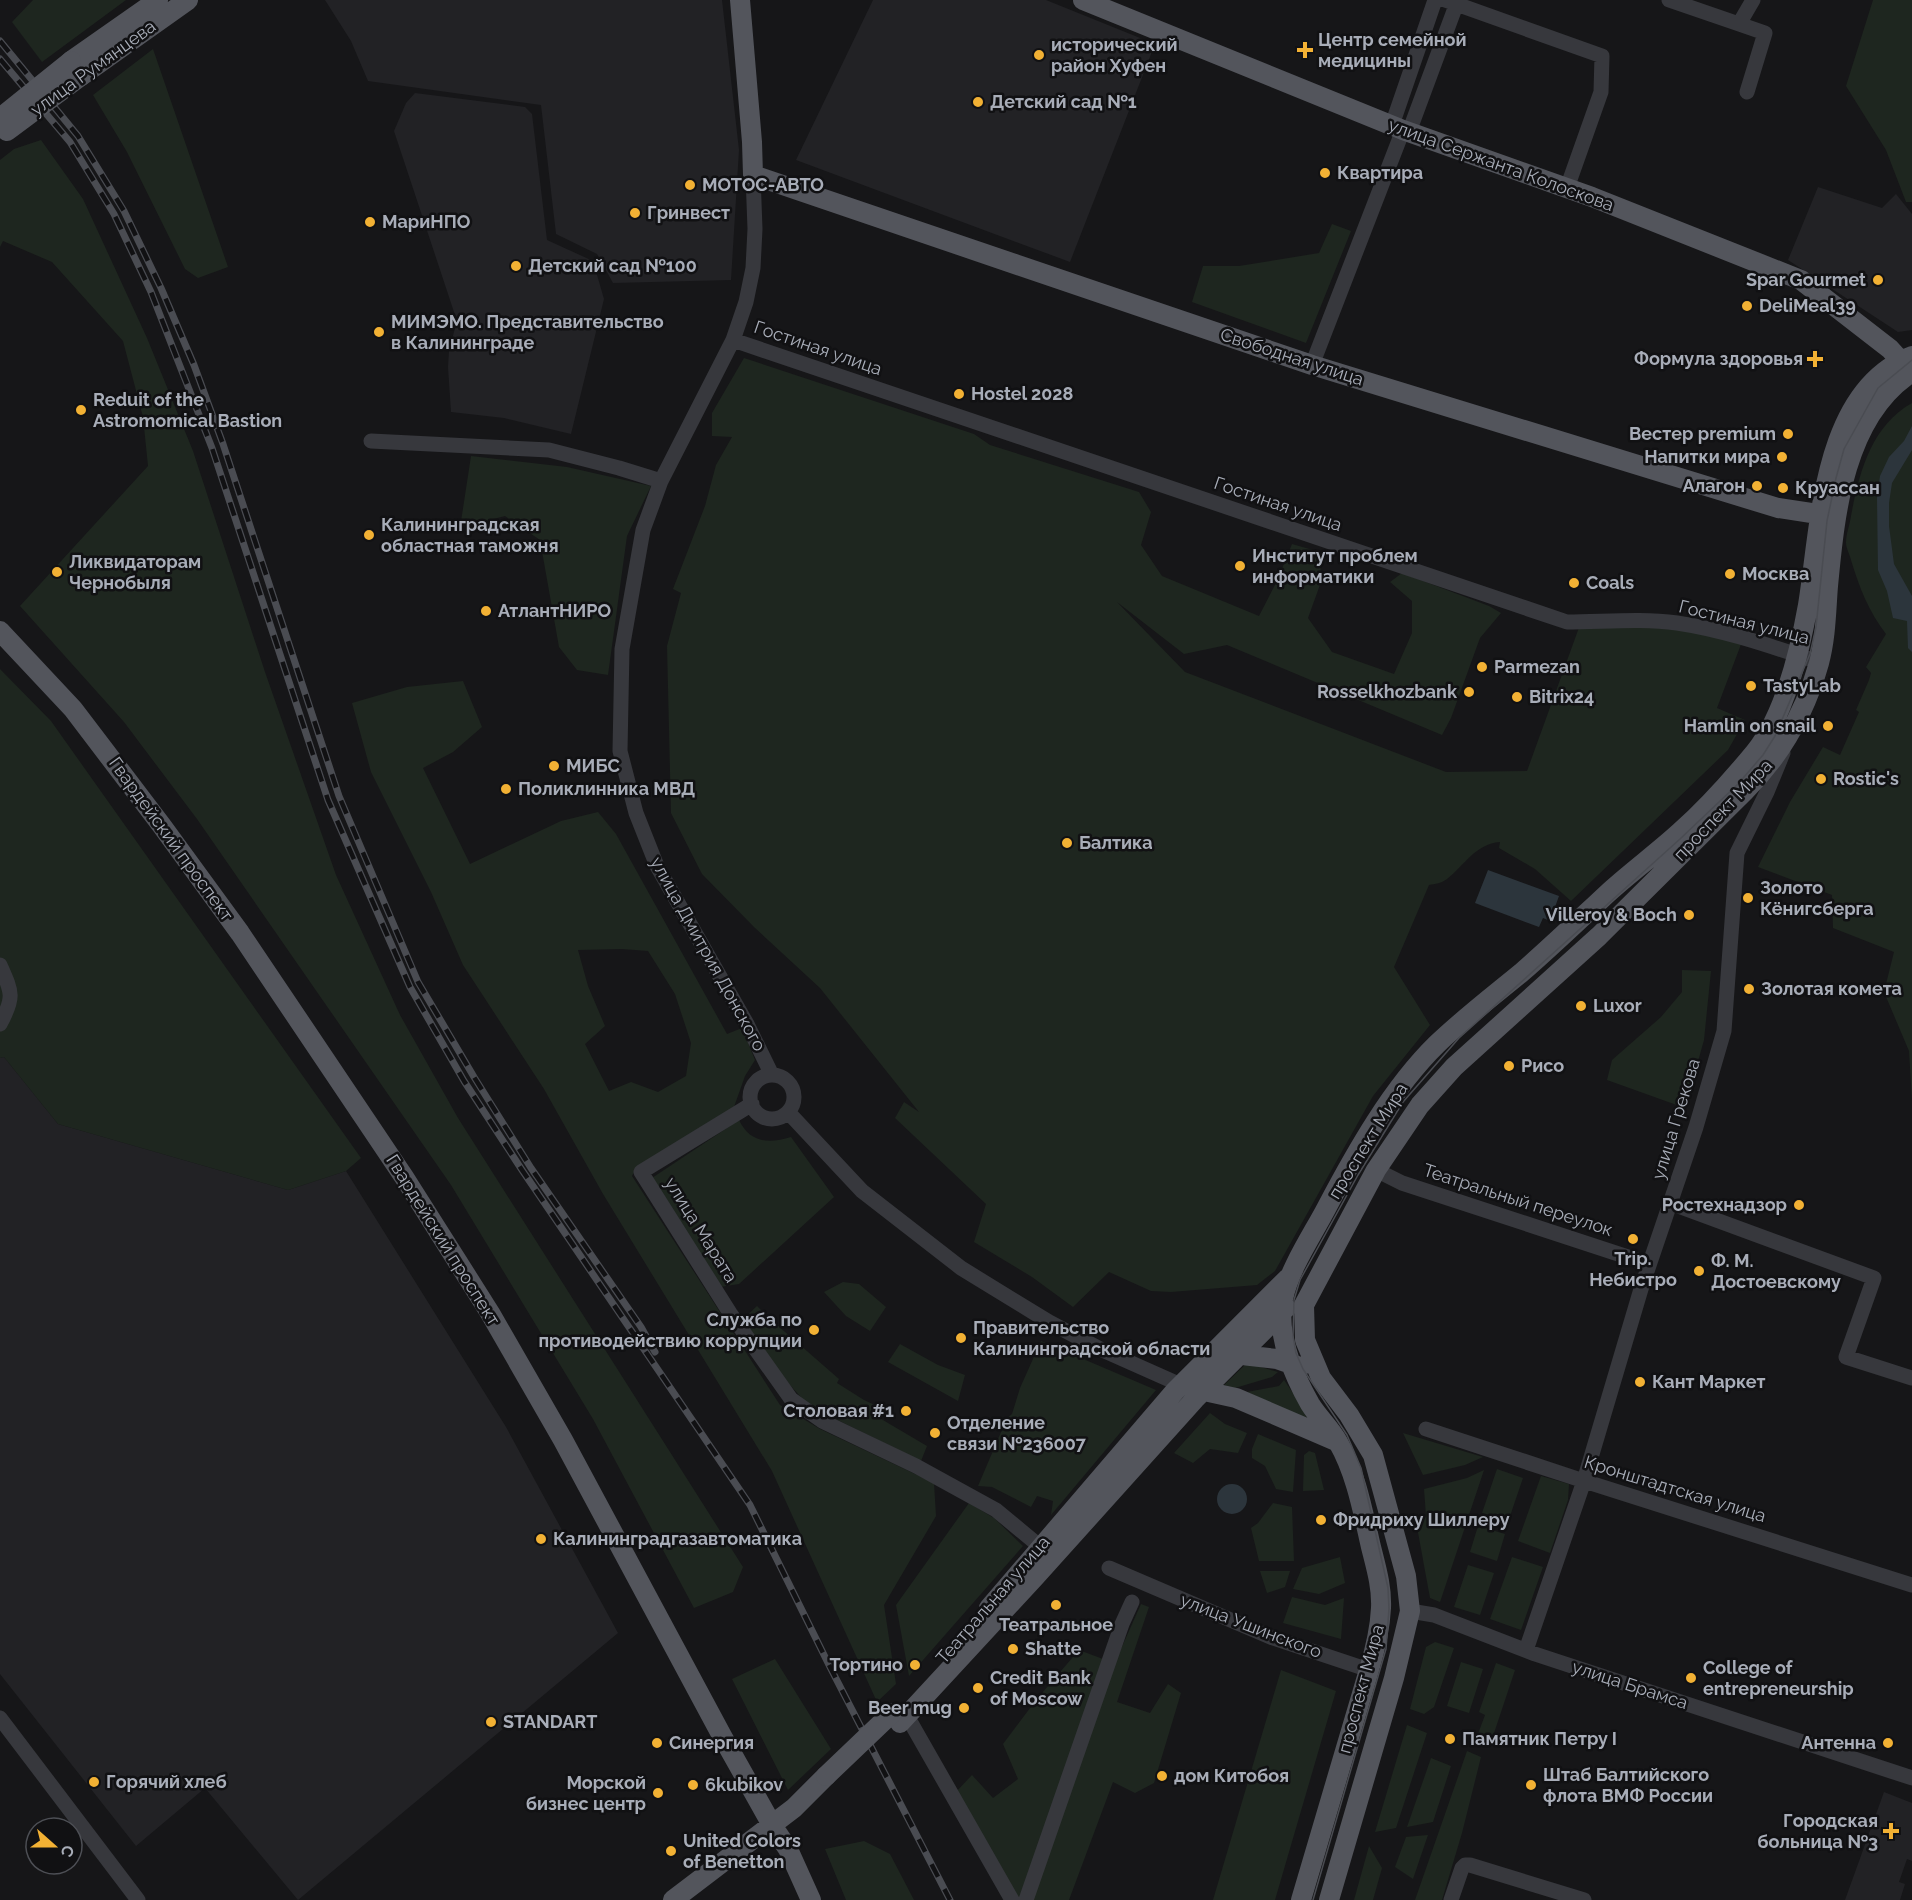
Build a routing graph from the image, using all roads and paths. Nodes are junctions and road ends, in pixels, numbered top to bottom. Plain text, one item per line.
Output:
1 (158, 0) edge
2 (188, 0) edge
3 (740, 0) edge
4 (1083, 0) edge
5 (1435, 0) edge
6 (1669, 0) edge
7 (1753, 0) edge
8 (1453, 1) edge
9 (1739, 24) junction
10 (76, 69) junction
11 (1747, 92) dead end
12 (2, 129) edge
13 (1401, 129) junction
14 (753, 175) junction
15 (1567, 188) junction
16 (734, 340) junction
17 (1908, 363) edge
18 (1312, 365) junction
19 (371, 441) dead end
20 (661, 481) junction
21 (1828, 515) junction
22 (0, 631) edge
23 (1798, 655) junction
24 (1819, 662) junction
25 (1791, 734) junction
26 (0, 965) edge
27 (0, 1023) edge
28 (772, 1075) junction
29 (752, 1104) junction
30 (788, 1112) junction
31 (1376, 1170) junction
32 (1670, 1203) junction
33 (1649, 1264) junction
34 (1290, 1276) junction
35 (1310, 1291) junction
36 (1281, 1315) junction
37 (1214, 1353) junction
38 (1241, 1354) junction
39 (1291, 1363) junction
40 (1321, 1378) junction
41 (1912, 1378) edge
42 (1181, 1385) junction
43 (1203, 1391) junction
44 (1426, 1429) dead end
45 (1338, 1442) junction
46 (1584, 1482) junction
47 (1047, 1552) junction
48 (1110, 1568) dead end
49 (1912, 1585) edge
50 (1132, 1602) dead end
51 (1381, 1608) junction
52 (1410, 1611) junction
53 (1526, 1650) junction
54 (1369, 1670) junction
55 (1394, 1678) junction
56 (0, 1718) edge
57 (900, 1718) junction
58 (1912, 1778) edge
59 (775, 1830) junction
60 (138, 1900) edge
61 (673, 1900) edge
62 (694, 1900) edge
63 (811, 1900) edge
64 (1012, 1900) edge
65 (1026, 1900) edge
66 (1301, 1900) edge
67 (1329, 1900) edge
68 (1452, 1900) edge
69 (1584, 1900) edge

1 - 10 main road, улица Румянцева
2 - 10 main road, улица Румянцева
3 - 14 main road, улица Дмитрия Донского
4 - 13 main road, улица Сержанта Колоскова
5 - 13 street
6 - 9 street
7 - 9 street
8 - 13 street
8 - 15 street
9 - 11 street
10 - 12 main road, улица Румянцева, bridge
13 - 15 main road, улица Сержанта Колоскова
13 - 18 street
14 - 16 street, улица Дмитрия Донского
14 - 18 main road, Свободная улица
15 - 17 main road, улица Сержанта Колоскова
16 - 20 street, улица Дмитрия Донского
16 - 23 street, Гостиная улица
17 - 21 main road, проспект Мира
18 - 21 main road, Свободная улица
19 - 20 street
20 - 28 street, улица Дмитрия Донского
21 - 23 main road, проспект Мира
21 - 24 main road, проспект Мира
22 - 59 main road, Гвардейский проспект
23 - 24 street, Гостиная улица
23 - 34 main road, проспект Мира
24 - 25 main road, проспект Мира
25 - 31 main road, проспект Мира
25 - 32 street, улица Грекова
26 - 27 street
28 - 29 street, улица Дмитрия Донского
28 - 30 street, улица Дмитрия Донского
29 - 30 street
29 - 47 street, улица Марата
30 - 42 street
31 - 33 street, Театральный переулок
31 - 35 main road, проспект Мира
32 - 33 street, улица Грекова
32 - 41 street
33 - 46 street, улица Грекова
34 - 36 main road, проспект Мира
34 - 37 main road, Театральная улица
35 - 36 main road, Театральная улица
35 - 40 main road, проспект Мира
36 - 38 main road, Театральная улица
36 - 39 main road, проспект Мира
37 - 38 main road
37 - 42 main road, Театральная улица
38 - 39 main road
38 - 43 main road, Театральная улица
39 - 40 main road
39 - 45 main road, проспект Мира
40 - 52 main road, проспект Мира
42 - 43 main road
42 - 47 main road, Театральная улица
43 - 45 main road
43 - 47 main road, Театральная улица
44 - 46 street, Кронштадтская улица
45 - 51 main road, проспект Мира
46 - 49 street, Кронштадтская улица
46 - 53 street, улица Грекова
47 - 57 main road, Театральная улица
48 - 54 street, улица Ушинского
50 - 65 street
51 - 52 main road, улица Брамса
51 - 54 main road, проспект Мира
52 - 53 street, улица Брамса
52 - 55 main road, проспект Мира
53 - 58 street, улица Брамса
54 - 55 main road, улица Ушинского
54 - 66 main road, проспект Мира
55 - 67 main road, проспект Мира
56 - 60 street
57 - 59 main road, Театральная улица
57 - 64 street
59 - 61 main road, Театральная улица
59 - 62 main road, Театральная улица
59 - 63 main road, Гвардейский проспект
68 - 69 street

